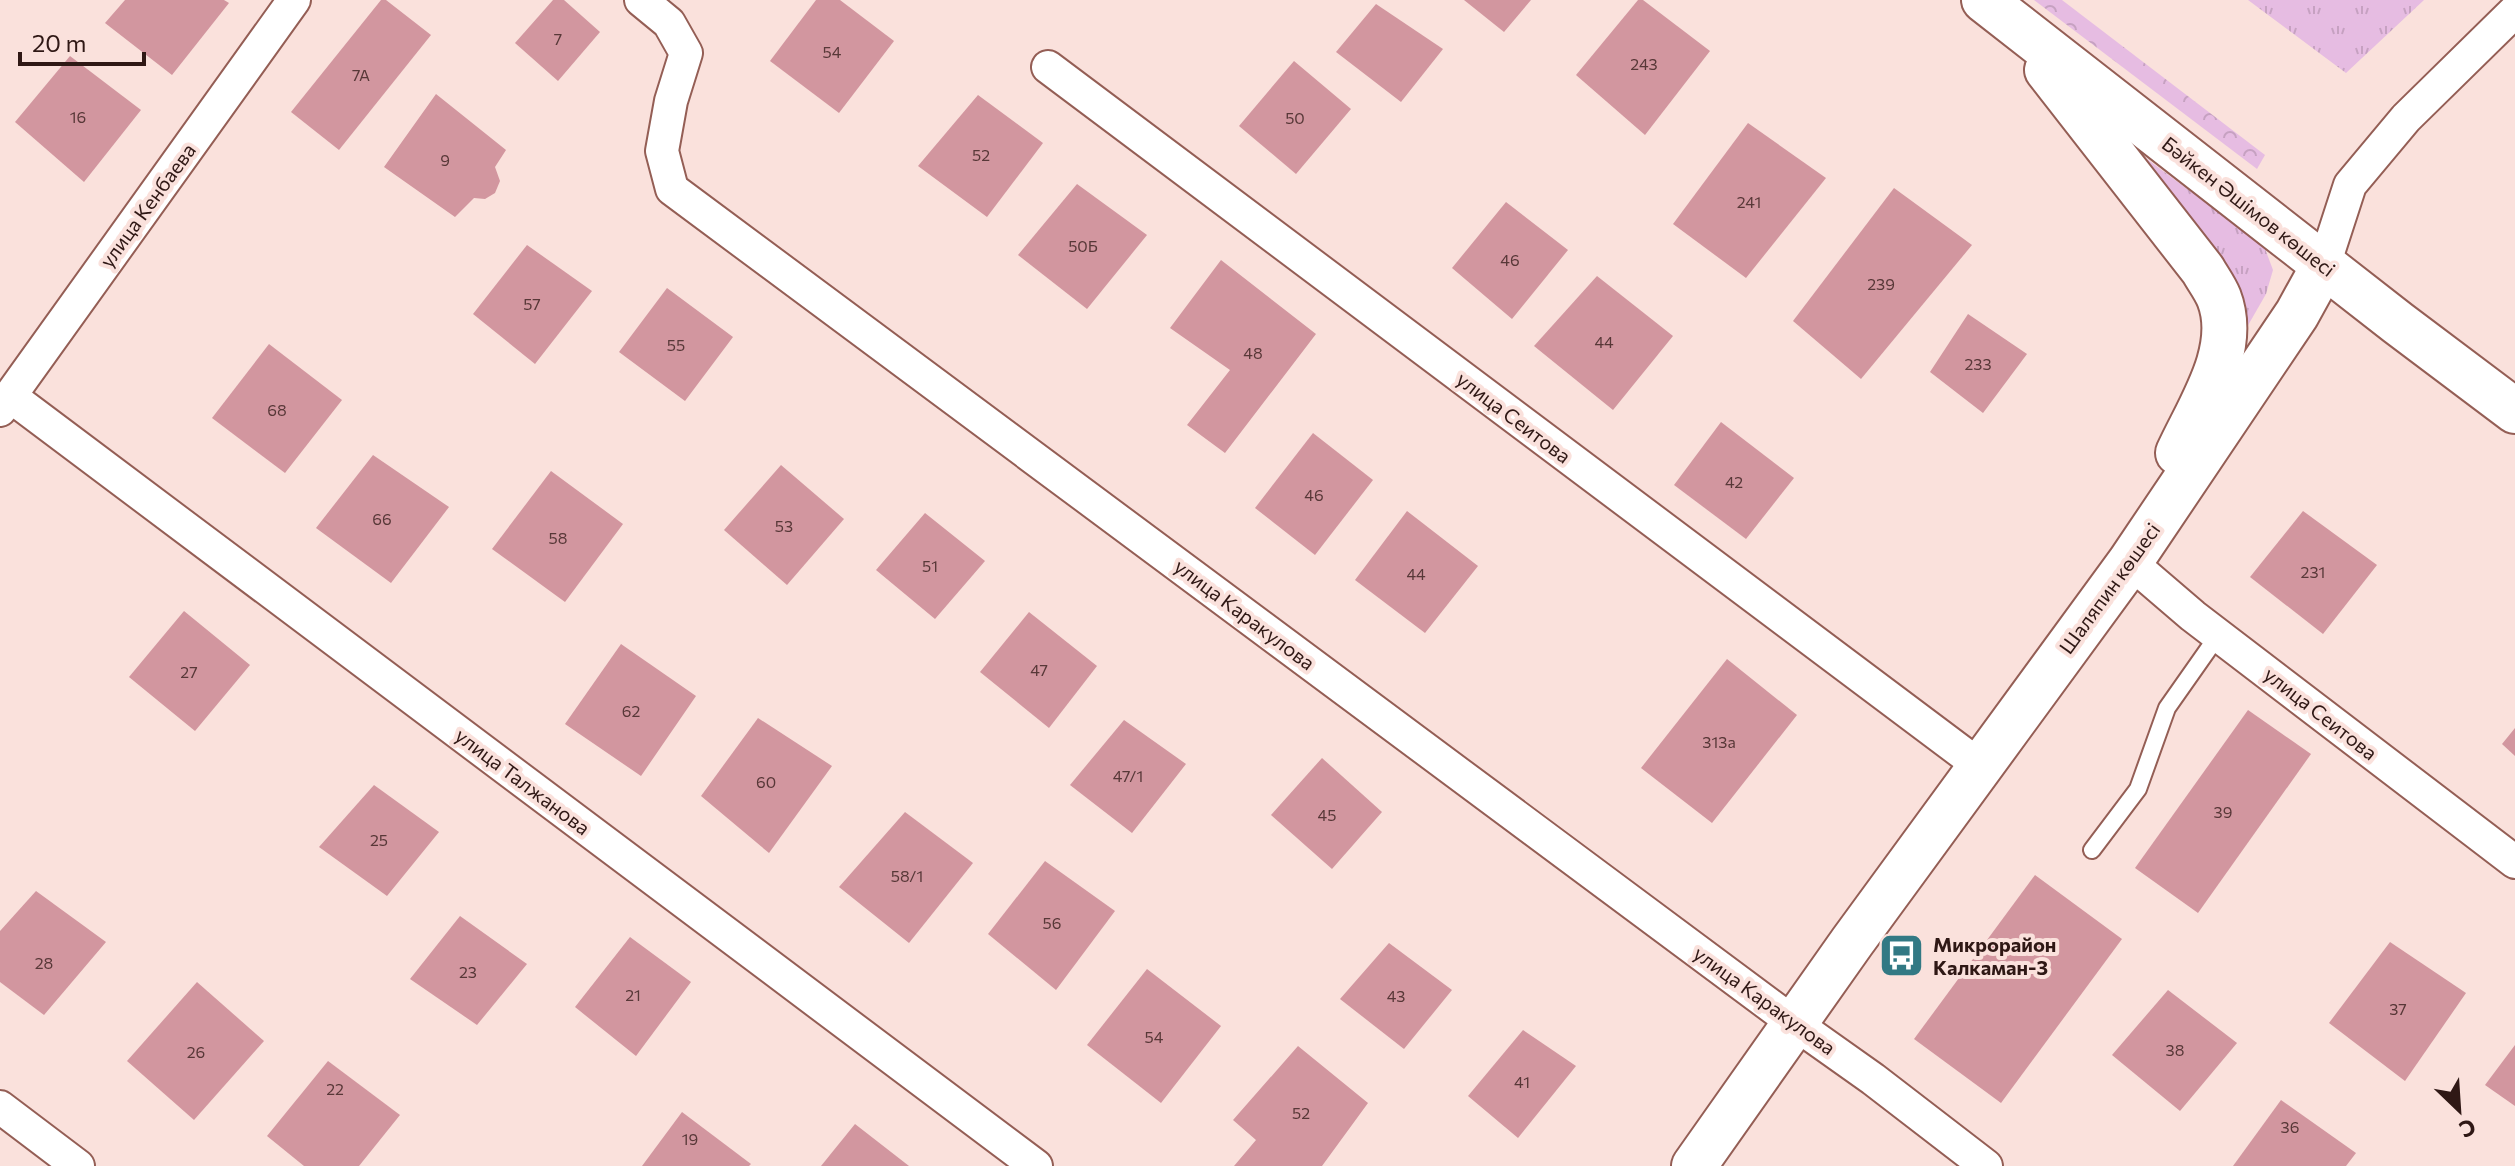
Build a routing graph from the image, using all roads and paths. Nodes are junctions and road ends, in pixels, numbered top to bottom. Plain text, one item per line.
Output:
1 (294, 0) edge
2 (641, 0) edge
3 (1996, 9) edge
4 (2515, 11) edge
5 (2515, 41) edge
6 (2482, 43) junction
7 (1048, 67) dead end
8 (2324, 265) junction
9 (5, 403) edge
10 (2515, 411) edge
11 (2130, 562) junction
12 (2219, 634) junction
13 (1980, 766) junction
14 (2092, 850) dead end
15 (2515, 862) edge
16 (1794, 1023) junction
17 (0, 1107) edge
18 (78, 1166) edge
19 (1036, 1166) edge
20 (1694, 1166) edge
21 (1986, 1166) edge

1 - 9 street, улица Кенбаева
2 - 16 street, улица Каракулова
3 - 8 main road, Бәйкен Әшімов көшесі
3 - 11 main road
4 - 6 street, Шаляпин көшесі
5 - 6 street
6 - 8 street, Шаляпин көшесі
7 - 13 street, улица Сеитова
8 - 10 main road, Бәйкен Әшімов көшесі
8 - 11 main road, Шаляпин көшесі
9 - 19 street, улица Талжанова
11 - 12 street, улица Сеитова
11 - 13 main road, Шаляпин көшесі
12 - 14 lane
12 - 15 street, улица Сеитова
13 - 16 main road, Шаляпин көшесі
16 - 20 main road, Шаляпин көшесі
16 - 21 street, улица Каракулова
17 - 18 street

